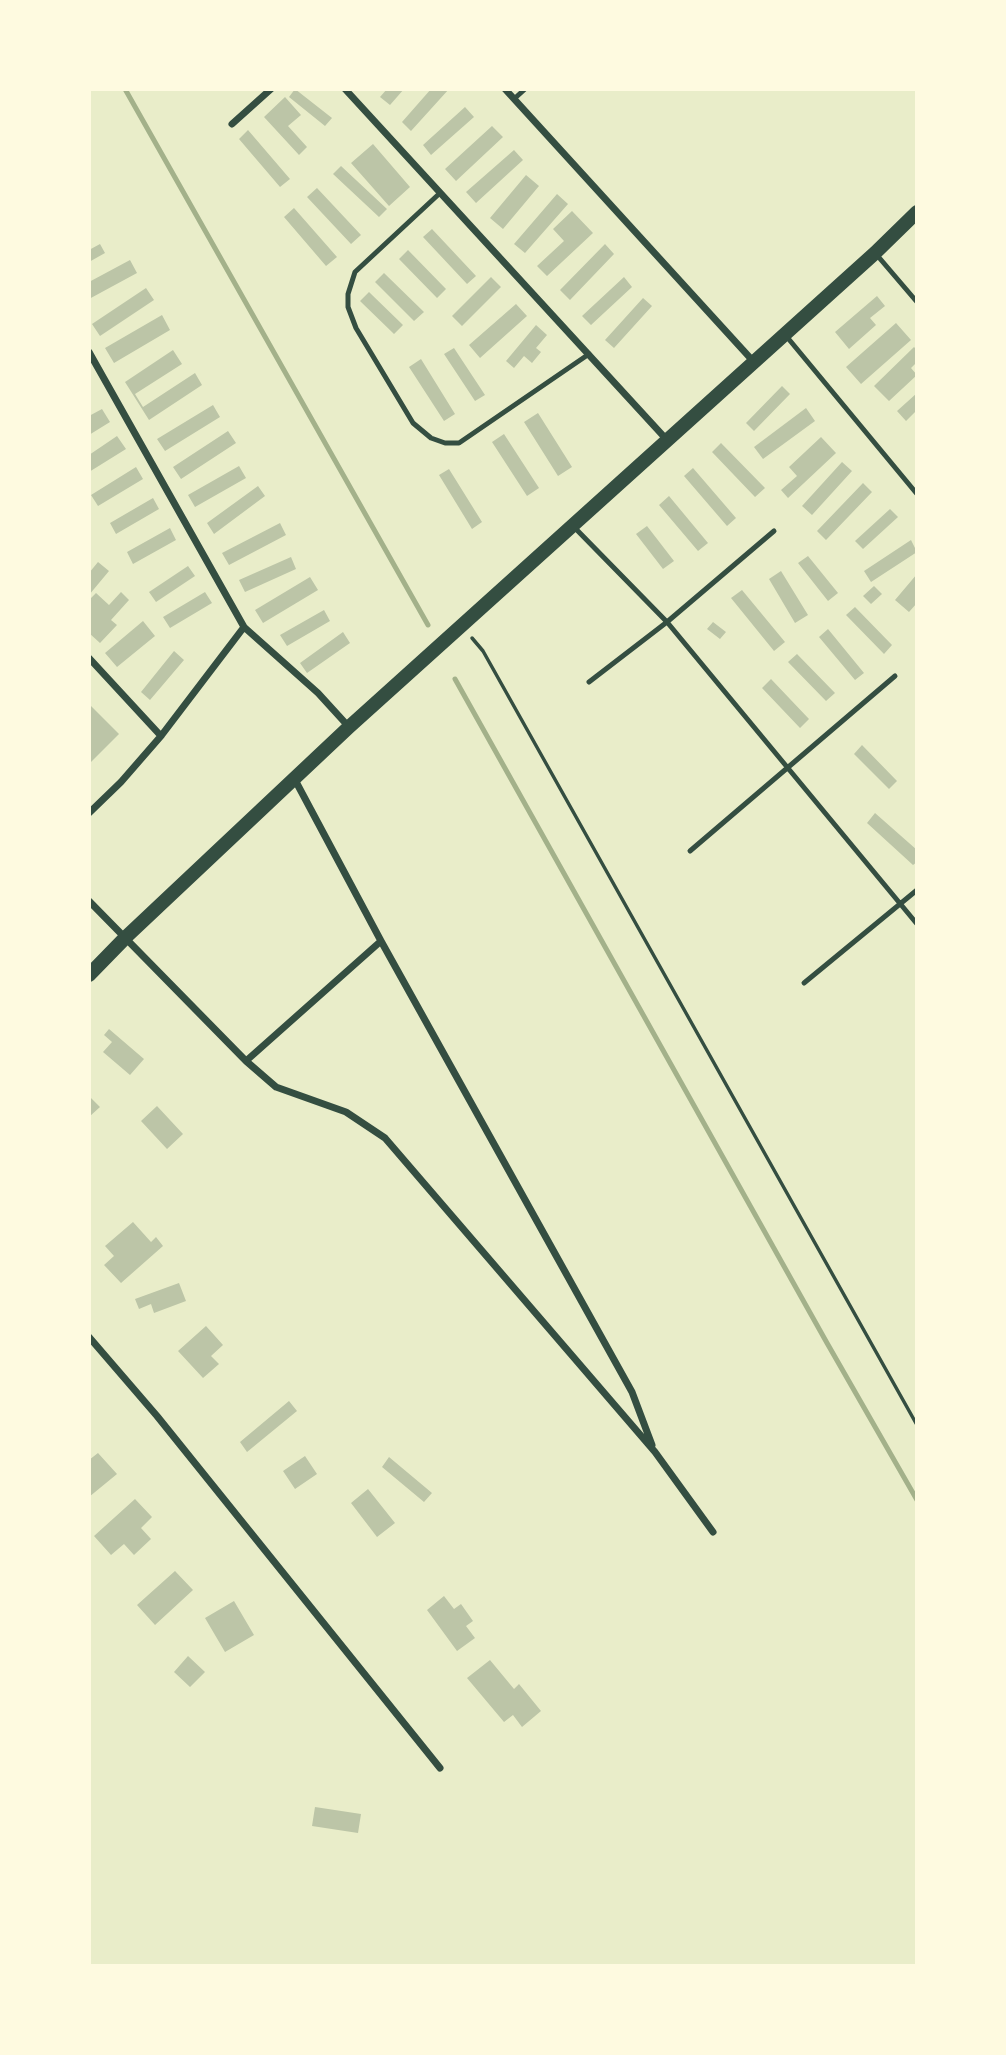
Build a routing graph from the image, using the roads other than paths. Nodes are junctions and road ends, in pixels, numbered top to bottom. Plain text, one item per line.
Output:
1 (271, 89) edge
2 (345, 89) edge
3 (505, 89) edge
4 (525, 89) edge
5 (514, 99) junction
6 (232, 124) dead end
7 (440, 193) junction
8 (917, 212) edge
9 (875, 253) junction
10 (917, 302) edge
11 (785, 334) junction
12 (89, 352) edge
13 (589, 354) junction
14 (753, 361) junction
15 (667, 440) junction
16 (917, 494) edge
17 (573, 526) junction
18 (774, 531) dead end
19 (667, 622) junction
20 (244, 627) junction
21 (89, 658) edge
22 (895, 676) dead end
23 (589, 682) dead end
24 (349, 727) junction
25 (161, 736) junction
26 (787, 768) junction
27 (294, 778) junction
28 (89, 813) edge
29 (690, 851) dead end
30 (917, 890) edge
31 (89, 901) edge
32 (900, 904) junction
33 (917, 925) edge
34 (126, 937) junction
35 (381, 941) junction
36 (89, 975) edge
37 (804, 984) dead end
38 (246, 1061) junction
39 (89, 1337) edge
40 (655, 1452) junction
41 (713, 1532) dead end
42 (440, 1768) dead end

1 - 6 street
2 - 7 street
3 - 5 street
4 - 5 lane
5 - 14 street
7 - 13 street
7 - 13 lane
8 - 9 main road
9 - 10 lane
9 - 11 main road
11 - 14 main road
11 - 16 lane
12 - 20 street
13 - 15 street
14 - 15 main road
15 - 17 main road
17 - 19 lane
17 - 24 main road
18 - 19 lane
19 - 23 lane
19 - 26 lane
20 - 24 street
20 - 25 street
21 - 25 street
22 - 26 lane
24 - 27 main road
25 - 28 street
26 - 29 lane
26 - 32 lane
27 - 34 main road
27 - 35 street
30 - 32 lane
31 - 34 street
32 - 33 lane
32 - 37 lane
34 - 36 main road
34 - 38 street
35 - 38 street
35 - 40 street
38 - 40 street
39 - 42 street
40 - 41 street

